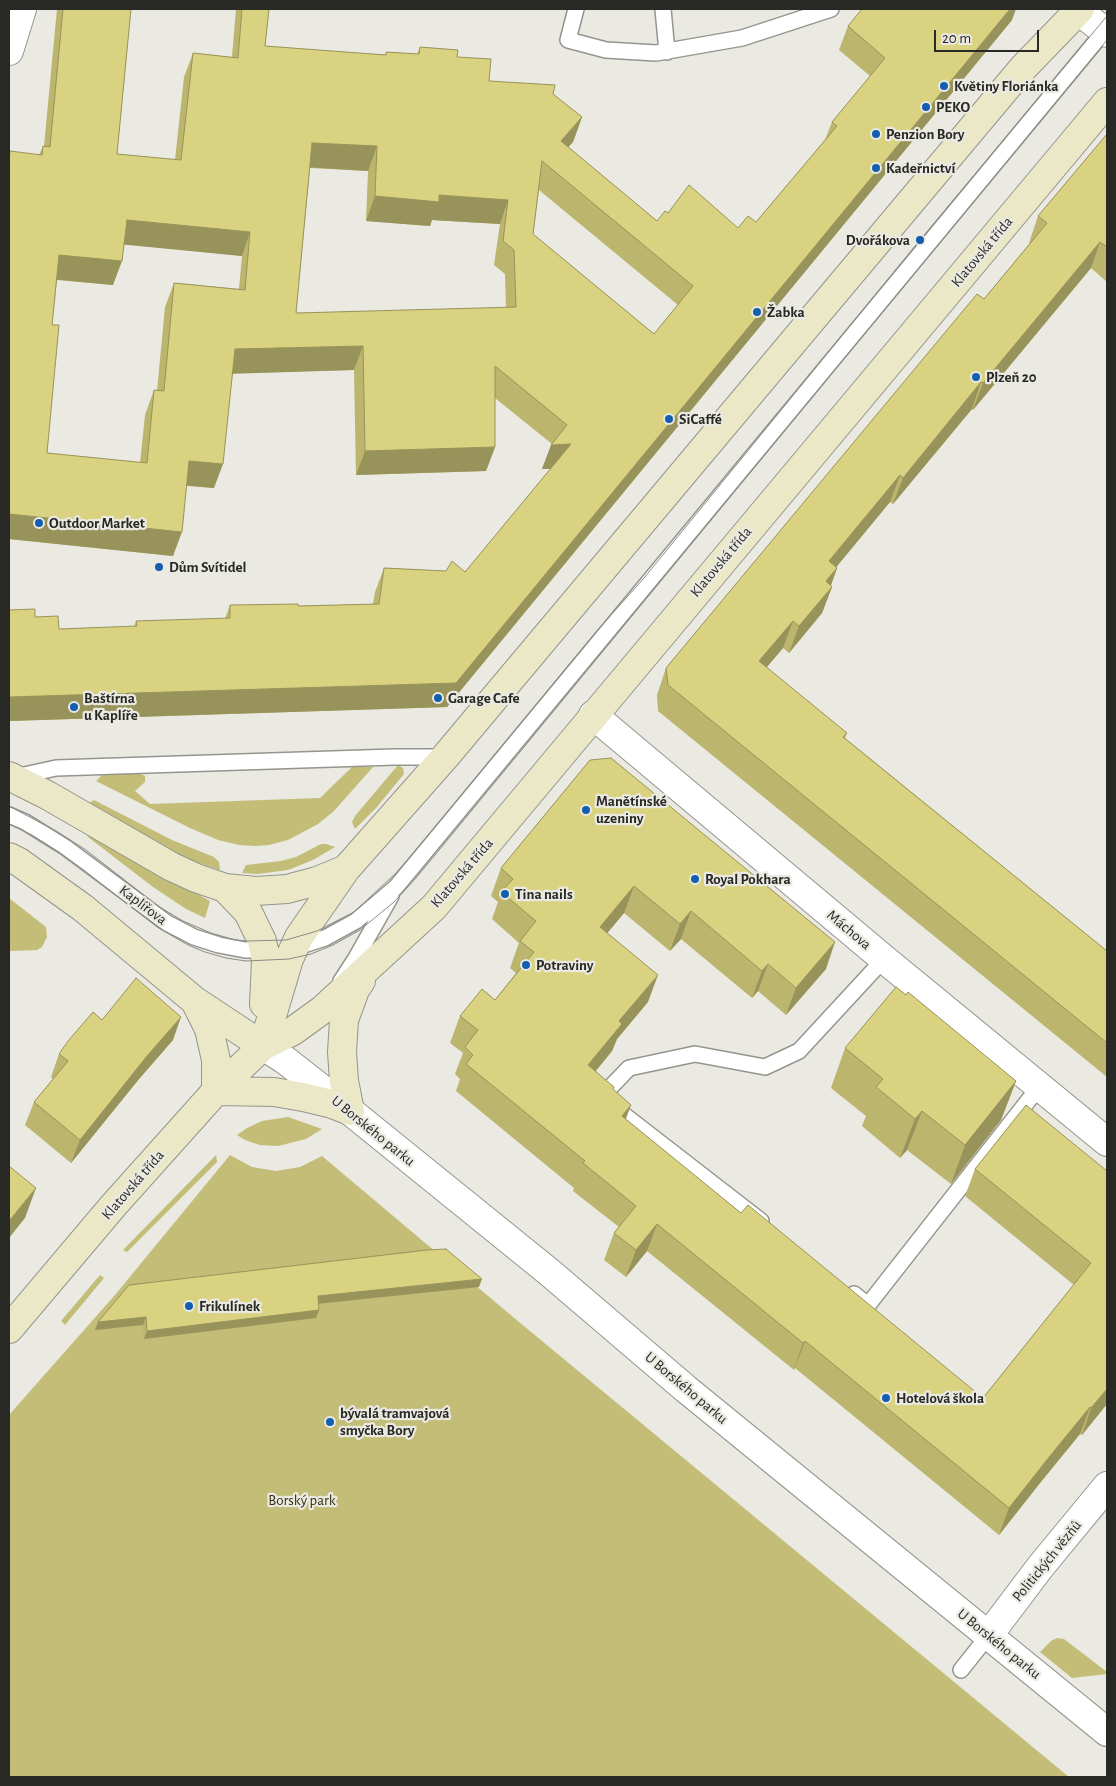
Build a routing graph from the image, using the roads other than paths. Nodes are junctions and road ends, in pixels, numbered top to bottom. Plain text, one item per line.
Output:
1 (22, 9) edge
2 (576, 9) edge
3 (663, 9) edge
4 (831, 9) edge
5 (1078, 9) edge
6 (1106, 31) edge
7 (9, 51) edge
8 (667, 52) junction
9 (1107, 102) edge
10 (593, 715) junction
11 (445, 757) junction
12 (11, 777) edge
13 (9, 815) edge
14 (9, 857) edge
15 (346, 869) junction
16 (396, 887) junction
17 (225, 888) junction
18 (294, 948) junction
19 (264, 950) junction
20 (884, 959) junction
21 (373, 963) junction
22 (195, 1001) junction
23 (322, 1010) junction
24 (263, 1046) junction
25 (1039, 1087) junction
26 (216, 1091) junction
27 (350, 1111) junction
28 (1107, 1142) edge
29 (774, 1232) edge
30 (845, 1287) edge
31 (9, 1329) edge
32 (1107, 1486) edge
33 (988, 1636) junction
34 (961, 1670) dead end
35 (1107, 1732) edge

1 - 7 street
2 - 8 lane
3 - 8 lane
4 - 8 lane
5 - 6 street
5 - 11 main road, Klatovská třída
6 - 16 lane, Klatovská třída
9 - 10 main road, Klatovská třída
10 - 20 street, Máchova
10 - 21 main road, Klatovská třída
11 - 12 lane
11 - 15 main road, Klatovská třída
12 - 17 main road
13 - 19 lane, Kaplířova
14 - 22 main road
15 - 17 main road, Klatovská třída
15 - 18 main road, Klatovská třída
16 - 18 lane, Klatovská třída
16 - 23 lane, Klatovská třída
17 - 19 main road
18 - 19 lane, Kaplířova
18 - 24 main road, Klatovská třída
19 - 24 main road
20 - 25 street, Máchova
20 - 29 lane
21 - 23 main road, Klatovská třída
21 - 27 main road
22 - 24 main road
22 - 26 main road
23 - 24 main road, Klatovská třída
24 - 26 main road, Klatovská třída
24 - 27 street, U Borského parku
25 - 28 street, Máchova
25 - 30 lane
26 - 27 main road
26 - 31 main road, Klatovská třída
27 - 33 street, U Borského parku
32 - 33 street, Politických vězňů
33 - 34 lane
33 - 35 street, U Borského parku

